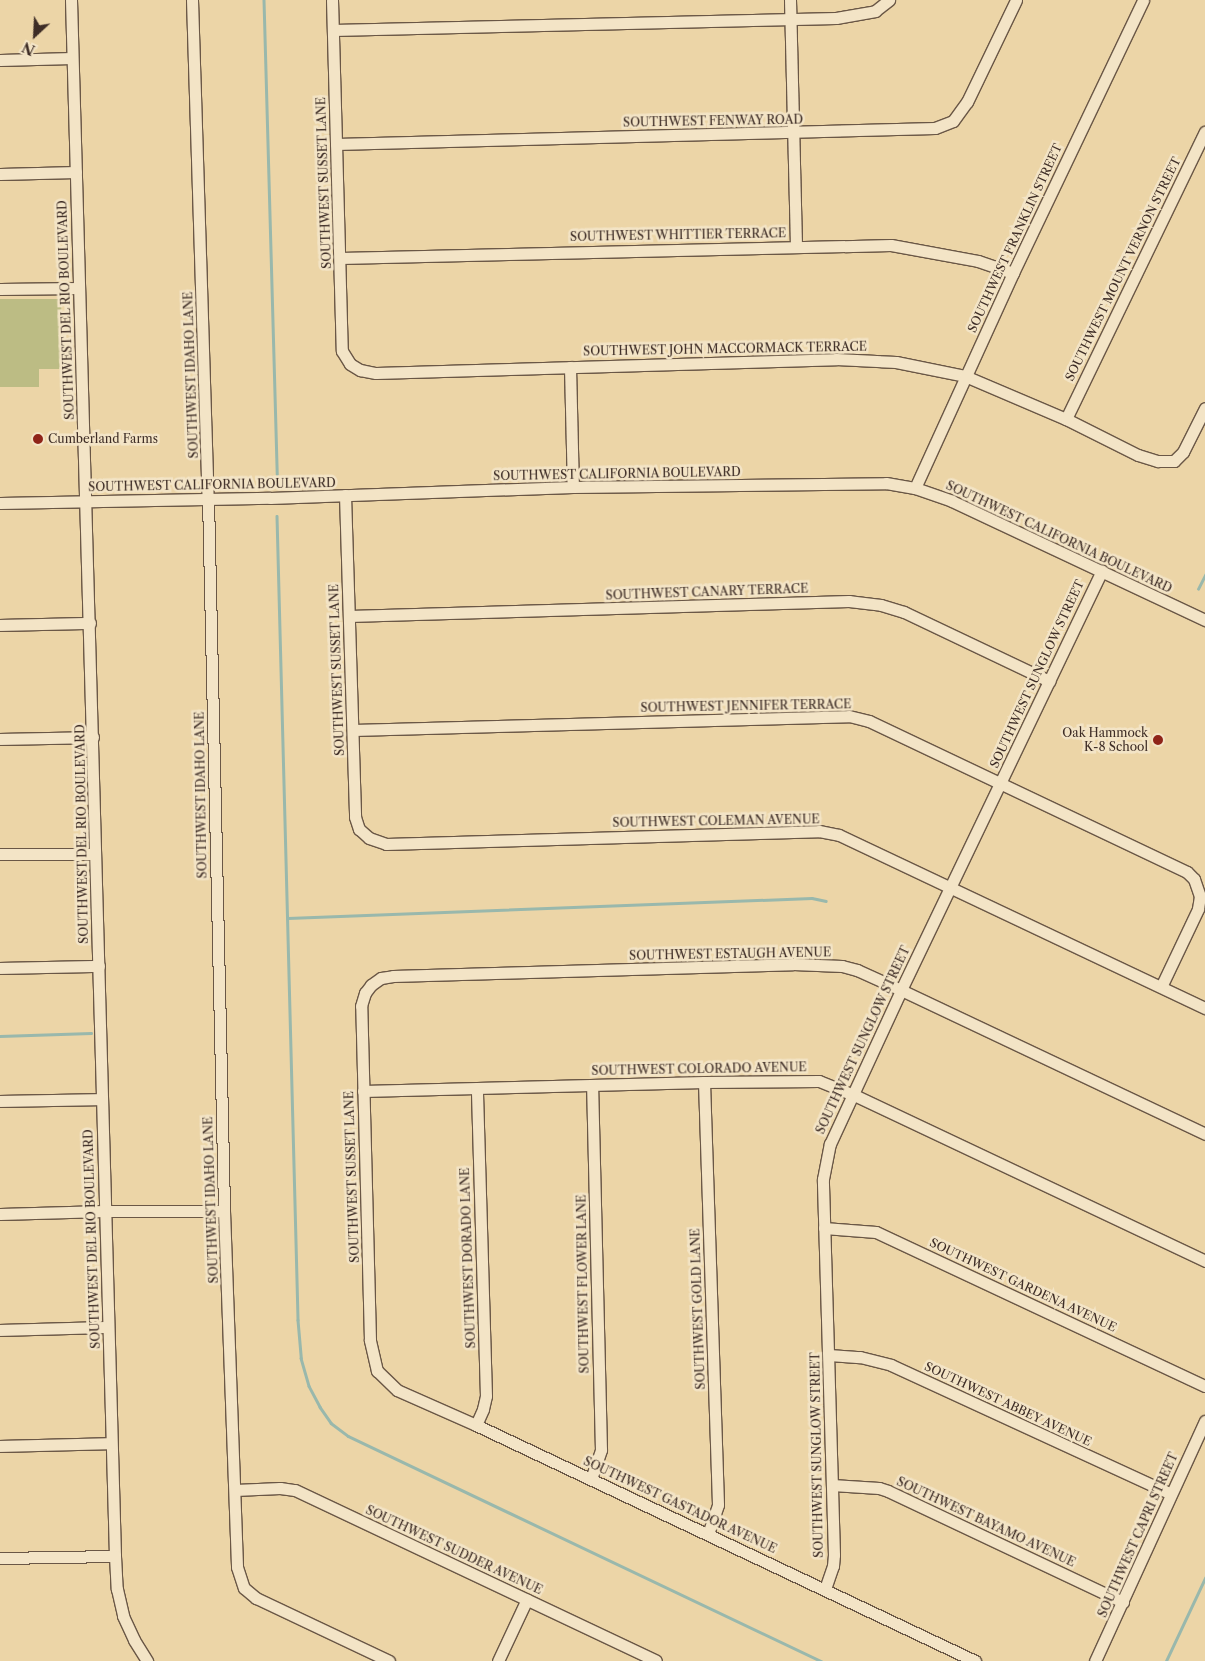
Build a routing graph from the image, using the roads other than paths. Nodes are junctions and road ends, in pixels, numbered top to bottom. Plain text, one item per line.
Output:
1 (71, 0) edge
2 (192, 0) edge
3 (332, 0) edge
4 (790, 0) edge
5 (889, 0) edge
6 (1016, 0) edge
7 (1143, 0) edge
8 (790, 19) junction
9 (333, 30) junction
10 (72, 58) junction
11 (0, 60) edge
12 (1205, 132) edge
13 (794, 133) junction
14 (336, 144) junction
15 (76, 172) junction
16 (0, 174) edge
17 (796, 246) junction
18 (340, 258) junction
19 (1013, 273) junction
20 (78, 288) junction
21 (0, 289) edge
22 (350, 364) joint
23 (570, 367) junction
24 (966, 376) junction
25 (1205, 408) edge
26 (1066, 419) junction
27 (573, 487) junction
28 (915, 488) junction
29 (345, 495) junction
30 (208, 498) junction
31 (86, 502) junction
32 (0, 503) edge
33 (1102, 571) junction
34 (349, 616) junction
35 (1205, 620) edge
36 (90, 623) junction
37 (0, 625) edge
38 (1049, 681) junction
39 (353, 730) junction
40 (93, 737) junction
41 (0, 739) edge
42 (1000, 784) junction
43 (369, 838) joint
44 (0, 854) edge
45 (94, 854) junction
46 (951, 888) junction
47 (99, 966) junction
48 (0, 968) edge
49 (371, 985) joint
50 (1161, 987) junction
51 (901, 990) junction
52 (1205, 1008) edge
53 (704, 1082) junction
54 (592, 1085) junction
55 (477, 1088) junction
56 (363, 1092) junction
57 (852, 1094) junction
58 (101, 1099) junction
59 (0, 1101) edge
60 (1205, 1134) edge
61 (104, 1211) junction
62 (224, 1211) junction
63 (0, 1214) edge
64 (824, 1228) junction
65 (1205, 1261) edge
66 (108, 1327) junction
67 (0, 1330) edge
68 (829, 1355) junction
69 (377, 1370) joint
70 (1205, 1386) edge
71 (1205, 1421) edge
72 (476, 1425) junction
73 (111, 1443) junction
74 (0, 1446) edge
75 (591, 1479) junction
76 (832, 1485) junction
77 (235, 1490) junction
78 (1171, 1494) junction
79 (708, 1534) junction
80 (115, 1556) junction
81 (0, 1558) edge
82 (824, 1589) junction
83 (527, 1599) junction
84 (1123, 1602) junction
85 (147, 1661) edge
86 (389, 1661) edge
87 (498, 1661) edge
88 (656, 1661) edge
89 (975, 1661) edge
90 (1095, 1661) edge

1 - 10 street, SOUTHWEST DEL RIO BOULEVARD
2 - 30 street, SOUTHWEST IDAHO LANE
3 - 9 street, SOUTHWEST SUSSET LANE
4 - 8 street
5 - 8 street
6 - 13 street, SOUTHWEST FENWAY ROAD
7 - 19 street, SOUTHWEST FRANKLIN STREET
8 - 9 street
8 - 13 street
9 - 14 street, SOUTHWEST SUSSET LANE
10 - 11 street
10 - 15 street, SOUTHWEST DEL RIO BOULEVARD
12 - 26 street, SOUTHWEST MOUNT VERNON STREET
13 - 14 street, SOUTHWEST FENWAY ROAD
13 - 17 street
14 - 18 street, SOUTHWEST SUSSET LANE
15 - 16 street
15 - 20 street, SOUTHWEST DEL RIO BOULEVARD
17 - 18 street, SOUTHWEST WHITTIER TERRACE
17 - 19 street, SOUTHWEST WHITTIER TERRACE
18 - 22 street, SOUTHWEST SUSSET LANE
19 - 24 street, SOUTHWEST FRANKLIN STREET
20 - 21 street
20 - 31 street, SOUTHWEST DEL RIO BOULEVARD
22 - 23 street, SOUTHWEST JOHN MACCORMACK TERRACE
23 - 24 street, SOUTHWEST JOHN MACCORMACK TERRACE
23 - 27 street
24 - 26 street, SOUTHWEST JOHN MACCORMACK TERRACE
24 - 28 street, SOUTHWEST FRANKLIN STREET
25 - 26 street, SOUTHWEST JOHN MACCORMACK TERRACE
27 - 28 street, SOUTHWEST CALIFORNIA BOULEVARD
27 - 29 street, SOUTHWEST CALIFORNIA BOULEVARD
28 - 33 street, SOUTHWEST CALIFORNIA BOULEVARD
29 - 30 street, SOUTHWEST CALIFORNIA BOULEVARD
29 - 34 street, SOUTHWEST SUSSET LANE
30 - 31 street, SOUTHWEST CALIFORNIA BOULEVARD
30 - 62 street, SOUTHWEST IDAHO LANE
31 - 32 street, SOUTHWEST CALIFORNIA BOULEVARD
31 - 36 street, SOUTHWEST DEL RIO BOULEVARD
33 - 35 street, SOUTHWEST CALIFORNIA BOULEVARD
33 - 38 street, SOUTHWEST SUNGLOW STREET
34 - 38 street, SOUTHWEST CANARY TERRACE
34 - 39 street, SOUTHWEST SUSSET LANE
36 - 37 street
36 - 40 street, SOUTHWEST DEL RIO BOULEVARD
38 - 42 street, SOUTHWEST SUNGLOW STREET
39 - 42 street, SOUTHWEST JENNIFER TERRACE
39 - 43 street, SOUTHWEST SUSSET LANE
40 - 41 street
40 - 45 street, SOUTHWEST DEL RIO BOULEVARD
42 - 46 street, SOUTHWEST SUNGLOW STREET
42 - 50 street, SOUTHWEST JENNIFER TERRACE
43 - 46 street, SOUTHWEST COLEMAN AVENUE
44 - 45 street
45 - 47 street, SOUTHWEST DEL RIO BOULEVARD
46 - 50 street, SOUTHWEST COLEMAN AVENUE
46 - 51 street, SOUTHWEST SUNGLOW STREET
47 - 48 street
47 - 58 street, SOUTHWEST DEL RIO BOULEVARD
49 - 51 street, SOUTHWEST ESTAUGH AVENUE
49 - 56 street, SOUTHWEST SUSSET LANE
50 - 52 street, SOUTHWEST COLEMAN AVENUE
51 - 57 street, SOUTHWEST SUNGLOW STREET
51 - 60 street, SOUTHWEST ESTAUGH AVENUE
53 - 54 street, SOUTHWEST COLORADO AVENUE
53 - 57 street, SOUTHWEST COLORADO AVENUE
53 - 79 street, SOUTHWEST GOLD LANE
54 - 55 street, SOUTHWEST COLORADO AVENUE
54 - 75 street, SOUTHWEST FLOWER LANE
55 - 56 street, SOUTHWEST COLORADO AVENUE
55 - 72 street, SOUTHWEST DORADO LANE
56 - 69 street, SOUTHWEST SUSSET LANE
57 - 64 street, SOUTHWEST SUNGLOW STREET
57 - 65 street, SOUTHWEST COLORADO AVENUE
58 - 59 street
58 - 61 street, SOUTHWEST DEL RIO BOULEVARD
61 - 62 street
61 - 63 street
61 - 66 street, SOUTHWEST DEL RIO BOULEVARD
62 - 77 street, SOUTHWEST IDAHO LANE
64 - 68 street, SOUTHWEST SUNGLOW STREET
64 - 70 street, SOUTHWEST GARDENA AVENUE
66 - 67 street
66 - 73 street, SOUTHWEST DEL RIO BOULEVARD
68 - 76 street, SOUTHWEST SUNGLOW STREET
68 - 78 street, SOUTHWEST ABBEY AVENUE
69 - 72 street, SOUTHWEST GASTADOR AVENUE
71 - 78 street, SOUTHWEST CAPRI STREET
72 - 75 street, SOUTHWEST GASTADOR AVENUE
73 - 74 street
73 - 80 street, SOUTHWEST DEL RIO BOULEVARD
75 - 79 street, SOUTHWEST GASTADOR AVENUE
76 - 82 street, SOUTHWEST SUNGLOW STREET
76 - 84 street, SOUTHWEST BAYAMO AVENUE
77 - 83 street, SOUTHWEST SUDDER AVENUE
77 - 86 street, SOUTHWEST IDAHO LANE
78 - 84 street, SOUTHWEST CAPRI STREET
79 - 82 street, SOUTHWEST GASTADOR AVENUE
80 - 81 street
80 - 85 street, SOUTHWEST DEL RIO BOULEVARD
82 - 89 street, SOUTHWEST GASTADOR AVENUE
83 - 87 street
83 - 88 street, SOUTHWEST SUDDER AVENUE
84 - 90 street, SOUTHWEST CAPRI STREET

